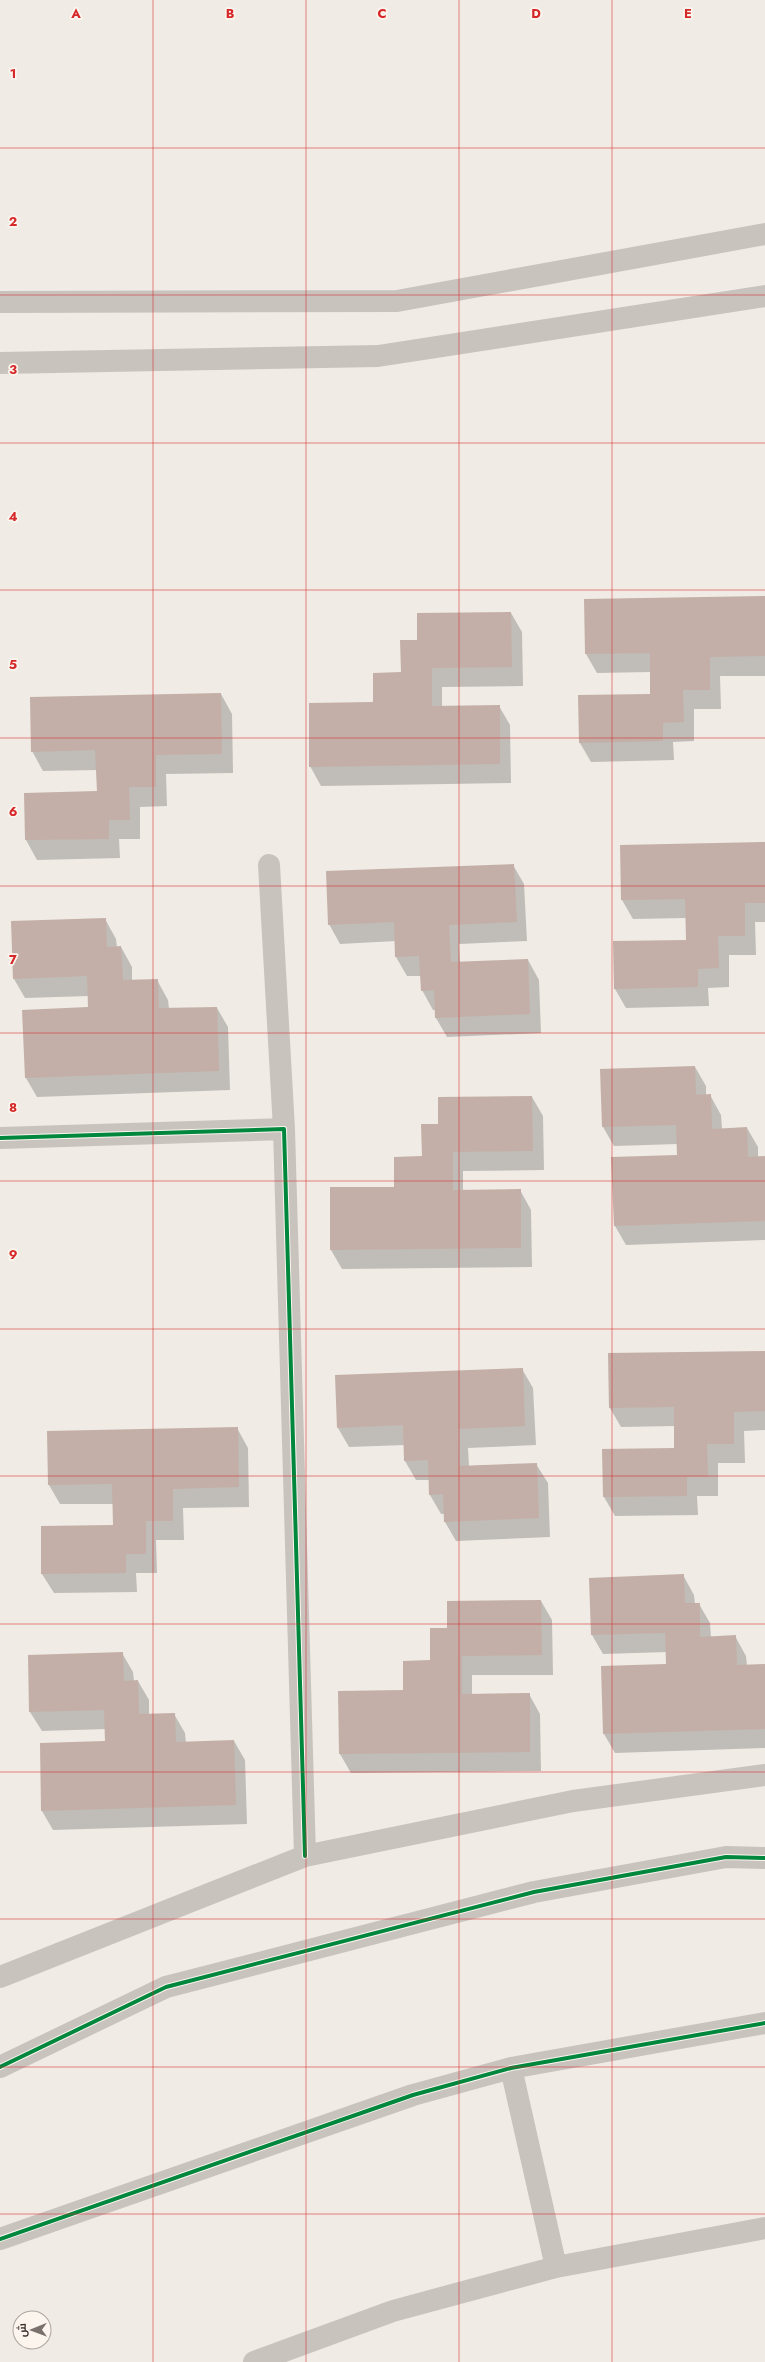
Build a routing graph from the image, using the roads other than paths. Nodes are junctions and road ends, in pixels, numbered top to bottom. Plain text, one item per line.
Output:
1 (765, 234) edge
2 (765, 296) edge
3 (0, 302) edge
4 (0, 363) edge
5 (269, 865) dead end
6 (284, 1129) junction
7 (0, 1138) edge
8 (765, 1775) edge
9 (305, 1856) junction
10 (765, 1858) edge
11 (0, 1977) edge
12 (765, 2023) edge
13 (0, 2067) edge
14 (511, 2068) junction
15 (765, 2228) edge
16 (0, 2239) edge
17 (556, 2267) junction
18 (254, 2362) edge

1 - 3 street
2 - 4 street
5 - 6 street
6 - 7 street
6 - 9 street
8 - 9 street
9 - 11 street
10 - 13 street
12 - 14 street
14 - 16 street
14 - 17 street
15 - 17 street
17 - 18 street

